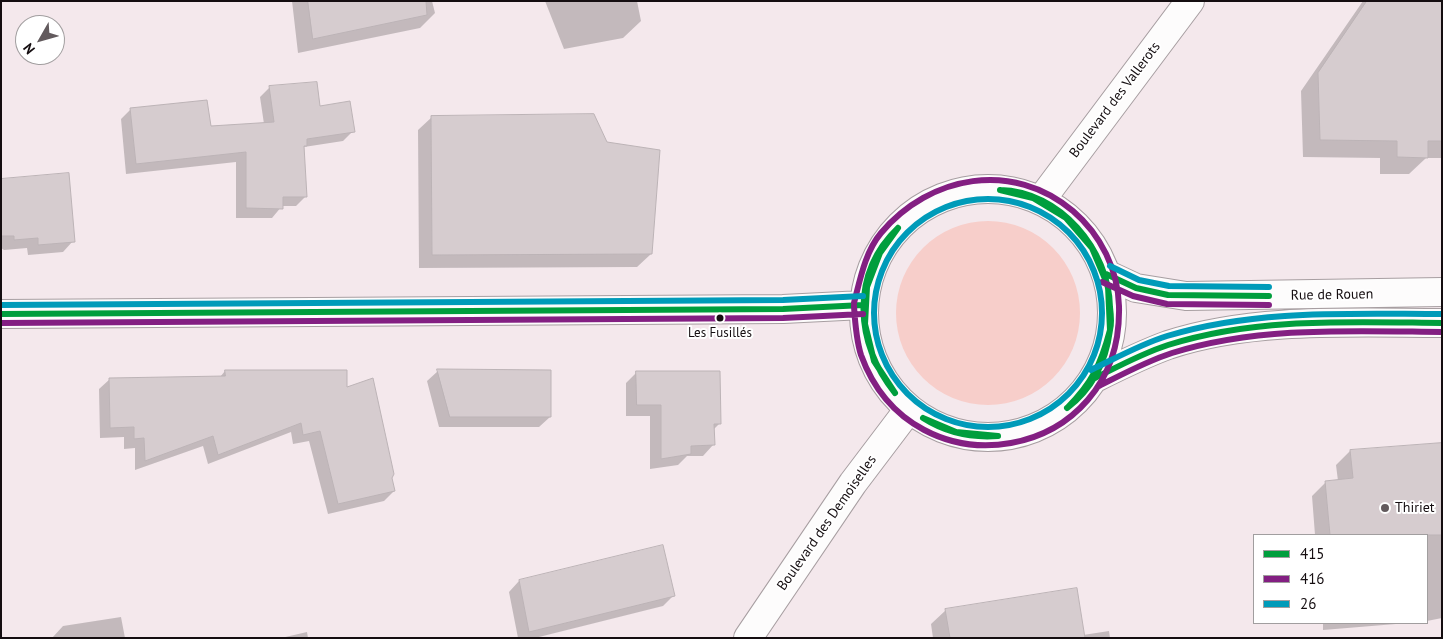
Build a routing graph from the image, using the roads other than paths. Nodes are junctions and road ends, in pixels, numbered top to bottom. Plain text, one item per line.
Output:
1 (1190, 1) edge
2 (1041, 200) junction
3 (1106, 274) junction
4 (1442, 292) edge
5 (863, 305) junction
6 (1, 314) edge
7 (1442, 323) edge
8 (1095, 378) junction
9 (909, 409) junction
10 (748, 638) edge

1 - 2 main road, Boulevard des Vallerots
2 - 3 main road
2 - 5 main road
3 - 4 main road, Rue de Rouen
3 - 8 main road
5 - 6 main road
5 - 9 main road
7 - 8 main road, Rue de Rouen
8 - 9 main road
9 - 10 main road, Boulevard des Demoiselles

